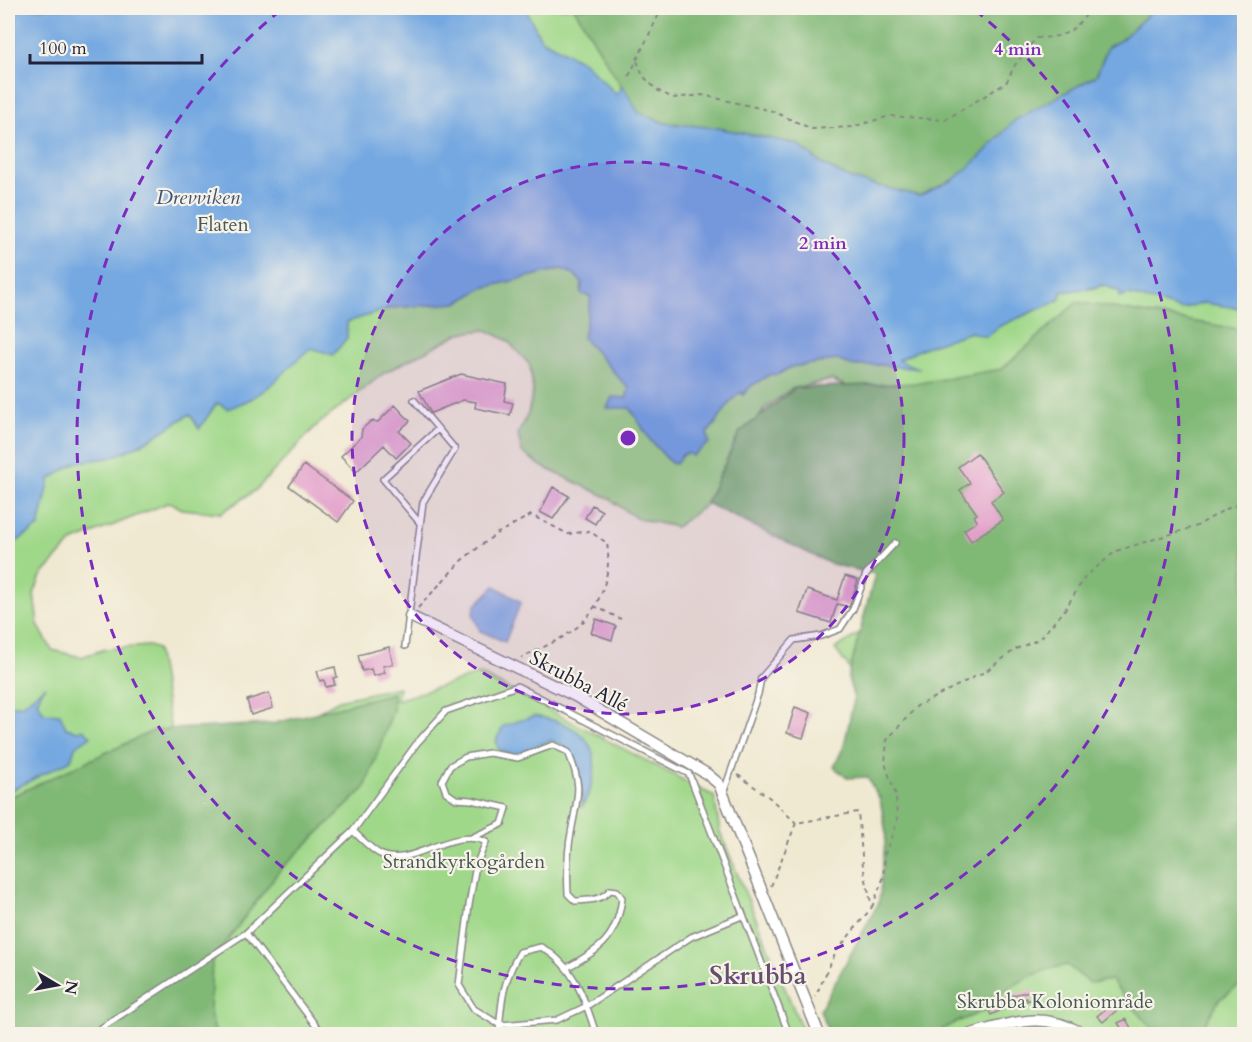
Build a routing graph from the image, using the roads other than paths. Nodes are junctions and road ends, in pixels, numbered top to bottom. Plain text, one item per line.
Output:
1 (414, 400) dead end
2 (438, 429) junction
3 (419, 522) junction
4 (895, 543) dead end
5 (410, 616) junction
6 (405, 646) dead end
7 (724, 791) junction
8 (353, 831) junction
9 (473, 837) junction
10 (742, 916) junction
11 (246, 933) junction
12 (568, 968) junction
13 (587, 1006) junction
14 (500, 1025) junction
15 (1245, 1028) edge
16 (100, 1033) edge
17 (93, 1035) edge
18 (322, 1035) edge
19 (499, 1035) edge
20 (596, 1035) edge
21 (789, 1035) edge
22 (819, 1035) edge
23 (971, 1035) edge
24 (1083, 1035) edge
25 (1236, 1035) edge

1 - 2 lane
2 - 3 lane
2 - 3 lane
3 - 5 lane
4 - 7 lane
5 - 6 lane
5 - 7 street, Skrubba Allé
7 - 22 street, Skrubba Allé
8 - 9 lane
8 - 10 lane
8 - 11 lane
9 - 12 lane
9 - 14 lane
10 - 13 lane
10 - 21 lane
11 - 16 lane
11 - 18 lane
12 - 13 lane
12 - 14 lane
13 - 14 lane
13 - 20 lane
14 - 19 lane
15 - 25 street
16 - 17 lane
23 - 24 street

